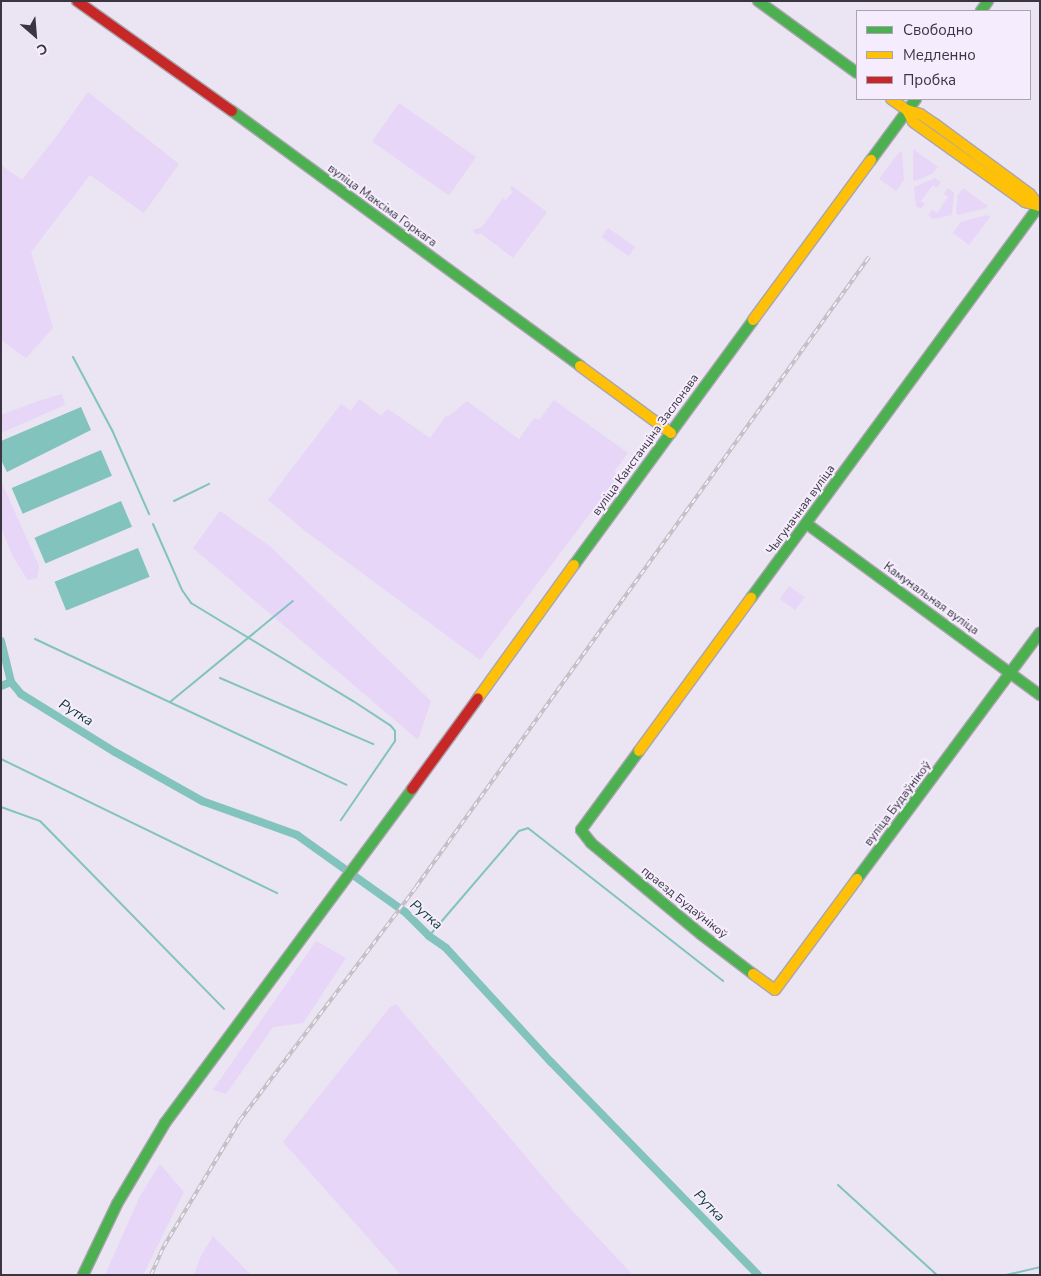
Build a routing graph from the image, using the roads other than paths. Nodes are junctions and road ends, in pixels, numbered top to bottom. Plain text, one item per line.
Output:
1 (77, 1) edge
2 (758, 1) edge
3 (856, 72) edge
4 (893, 100) edge
5 (915, 100) edge
6 (907, 110) junction
7 (1039, 206) edge
8 (670, 433) junction
9 (808, 524) junction
10 (1040, 633) edge
11 (1011, 674) junction
12 (1040, 695) edge
13 (581, 830) joint
14 (775, 990) joint
15 (83, 1275) edge

1 - 8 main road, вуліца Максіма Горкага
2 - 3 main road
4 - 6 main road
5 - 6 main road, вуліца Канстанціна Заслонава
6 - 7 main road
6 - 8 main road, вуліца Канстанціна Заслонава
7 - 9 main road, Чыгуначная вуліца
8 - 15 main road, вуліца Канстанціна Заслонава
9 - 11 main road, Камунальная вуліца
9 - 13 main road, Чыгуначная вуліца
10 - 11 main road, вуліца Будаўнікоў
11 - 12 main road, Камунальная вуліца
11 - 14 main road, вуліца Будаўнікоў
13 - 14 main road, праезд Будаўнікоў

